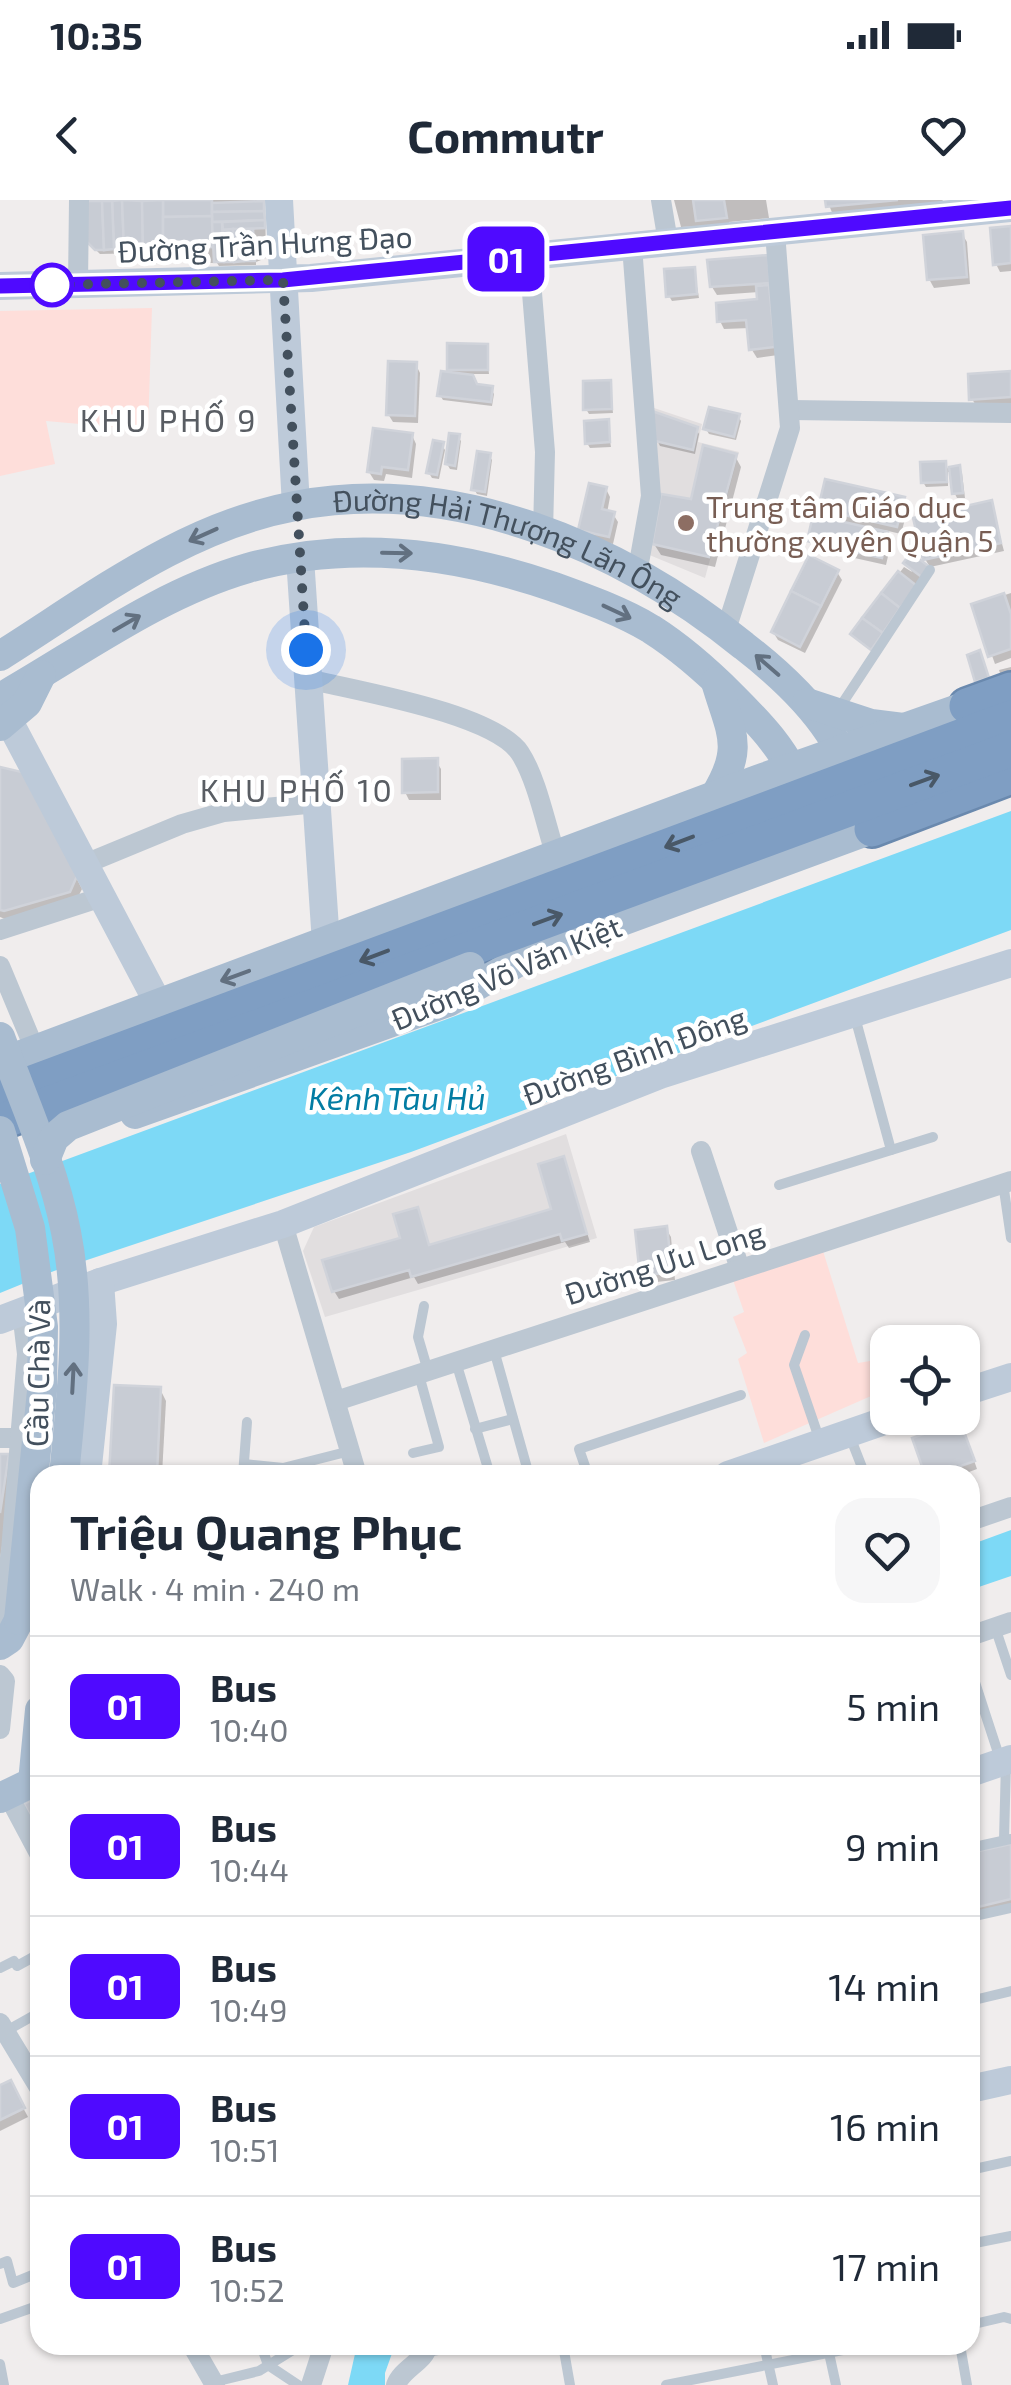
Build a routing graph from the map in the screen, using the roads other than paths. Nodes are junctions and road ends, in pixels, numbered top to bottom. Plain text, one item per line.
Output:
1 (79, 200) edge
2 (279, 200) edge
3 (661, 200) edge
4 (1011, 208) edge
5 (774, 232) junction
6 (668, 242) junction
7 (632, 246) junction
8 (529, 256) junction
9 (283, 280) junction
10 (78, 285) junction
11 (0, 286) edge
12 (791, 410) junction
13 (1011, 413) edge
14 (296, 506) junction
15 (543, 532) junction
16 (300, 558) junction
17 (930, 570) dead end
18 (637, 574) junction
19 (526, 578) junction
20 (726, 630) junction
21 (0, 656) edge
22 (308, 679) junction
23 (715, 679) junction
24 (1011, 690) edge
25 (967, 706) joint
26 (3, 715) edge
27 (1011, 718) edge
28 (757, 720) junction
29 (1011, 749) edge
30 (848, 767) junction
31 (1011, 776) edge
32 (762, 779) junction
33 (715, 796) junction
34 (317, 803) junction
35 (808, 808) junction
36 (750, 815) junction
37 (556, 856) junction
38 (85, 864) junction
39 (102, 897) junction
40 (0, 930) edge
41 (326, 943) junction
42 (532, 954) junction
43 (1011, 963) edge
44 (0, 966) edge
45 (158, 1003) junction
46 (853, 1012) junction
47 (0, 1036) edge
48 (35, 1050) junction
49 (0, 1063) edge
50 (0, 1095) edge
51 (0, 1122) edge
52 (0, 1131) edge
53 (933, 1137) dead end
54 (891, 1150) junction
55 (702, 1151) dead end
56 (45, 1160) junction
57 (5, 1166) edge
58 (1007, 1182) edge
59 (779, 1185) dead end
60 (283, 1224) junction
61 (1011, 1238) edge
62 (740, 1269) junction
63 (100, 1282) junction
64 (424, 1306) dead end
65 (11, 1316) edge
66 (804, 1336) dead end
67 (494, 1349) junction
68 (456, 1362) junction
69 (423, 1372) junction
70 (1011, 1377) edge
71 (980, 1388) edge
72 (741, 1395) dead end
73 (336, 1401) junction
74 (513, 1419) junction
75 (247, 1422) dead end
76 (870, 1426) edge
77 (475, 1429) junction
78 (849, 1433) junction
79 (10, 1438) edge
80 (820, 1442) junction
81 (350, 1451) junction
82 (413, 1453) dead end
83 (65, 1465) edge
84 (88, 1465) edge
85 (243, 1465) edge
86 (295, 1465) edge
87 (354, 1465) edge
88 (487, 1465) edge
89 (525, 1465) edge
90 (585, 1465) edge
91 (756, 1465) edge
92 (861, 1465) edge
93 (1011, 1506) edge
94 (980, 1517) edge
95 (10, 1622) edge
96 (1003, 1625) edge
97 (0, 1644) edge
98 (0, 1675) edge
99 (1011, 1675) edge
100 (980, 1693) edge
101 (0, 1729) edge
102 (30, 1756) edge
103 (1006, 1760) edge
104 (980, 1769) edge
105 (20, 1788) edge
106 (30, 1822) edge
107 (1007, 1840) edge
108 (980, 1846) edge
109 (1011, 1908) edge
110 (980, 1916) edge
111 (30, 1959) edge
112 (0, 1968) edge
113 (1011, 1991) edge
114 (980, 1999) edge
115 (30, 2016) edge
116 (2, 2028) edge
117 (30, 2073) edge
118 (1011, 2080) edge
119 (980, 2086) edge
120 (1011, 2161) edge
121 (980, 2168) edge
122 (1011, 2236) edge
123 (980, 2242) edge
124 (0, 2264) edge
125 (30, 2276) edge
126 (30, 2308) edge
127 (0, 2319) edge
128 (1011, 2319) edge
129 (980, 2323) edge
130 (198, 2355) edge
131 (264, 2355) edge
132 (284, 2355) edge
133 (321, 2355) edge
134 (421, 2355) edge
135 (565, 2355) edge
136 (767, 2355) edge
137 (818, 2355) edge
138 (829, 2355) edge
139 (962, 2355) edge
140 (0, 2364) edge
141 (769, 2364) junction
142 (268, 2365) junction
143 (214, 2384) edge
144 (4, 2385) edge
145 (298, 2385) edge
146 (312, 2385) edge
147 (396, 2385) edge
148 (570, 2385) edge
149 (666, 2385) edge
150 (773, 2385) edge
151 (836, 2385) edge
152 (968, 2385) edge

1 - 10 street
2 - 9 street
3 - 6 street
4 - 5 street, Đường Trần Hưng Đạo
5 - 6 street, Đường Trần Hưng Đạo
5 - 12 street
6 - 7 street, Đường Trần Hưng Đạo
7 - 8 street, Đường Trần Hưng Đạo
7 - 18 street
8 - 9 street, Đường Trần Hưng Đạo
8 - 15 street
9 - 10 street, Đường Trần Hưng Đạo
9 - 14 street
10 - 11 street, Đường Trần Hưng Đạo
12 - 13 street
12 - 20 street
14 - 15 main road, Đường Hải Thượng Lãn Ông
14 - 16 main road
14 -> 21 main road, Đường Hải Thượng Lãn Ông
15 - 18 main road, Đường Hải Thượng Lãn Ông
15 - 19 main road
16 -> 19 main road, Đường Hải Thượng Lãn Ông
16 - 22 street
26 -> 16 main road, Đường Hải Thượng Lãn Ông
17 - 30 lane
18 - 20 main road, Đường Hải Thượng Lãn Ông
19 -> 23 main road, Đường Hải Thượng Lãn Ông
30 -> 20 main road, Đường Hải Thượng Lãn Ông
22 - 34 street
22 - 37 street
23 - 28 main road, Đường Hải Thượng Lãn Ông
23 - 33 main road
24 - 25 highway
25 - 30 main road
26 - 38 street
27 - 30 highway, Đường Võ Văn Kiệt
28 - 32 main road
28 - 35 main road, Đường Hải Thượng Lãn Ông
30 -> 29 highway, Đường Võ Văn Kiệt
30 - 31 highway, Đường Võ Văn Kiệt
30 - 35 highway, Đường Võ Văn Kiệt
30 - 35 main road, Đường Võ Văn Kiệt
32 - 33 main road, Đường Võ Văn Kiệt
32 - 35 main road, Đường Võ Văn Kiệt
32 - 36 main road
33 - 37 main road, Đường Võ Văn Kiệt
34 - 38 street
34 - 41 street
35 - 36 highway, Đường Võ Văn Kiệt
35 - 42 main road, Đường Võ Văn Kiệt
51 -> 35 highway, Đường Võ Văn Kiệt
36 -> 50 highway, Đường Võ Văn Kiệt
37 - 41 main road, Đường Võ Văn Kiệt
38 - 39 street
39 - 40 street
39 - 45 street
41 -> 45 main road, Đường Võ Văn Kiệt
42 - 56 main road, bridge
42 - 57 main road, Đường Võ Văn Kiệt
43 - 46 street, Đường Bình Đông
44 - 48 street
45 - 48 main road, Đường Võ Văn Kiệt
46 - 54 lane
46 - 60 street, Đường Bình Đông
47 - 56 main road, Cầu Chà Và, bridge
48 - 49 main road, Đường Võ Văn Kiệt
52 - 57 main road, Cầu Chà Và, bridge
53 - 54 lane
54 - 59 lane
55 - 62 street
83 -> 56 main road, Cầu Chà Và, bridge
57 - 95 main road, Cầu Chà Và, bridge
58 - 61 lane
58 - 62 street, Đường Ưu Long
60 - 63 street, Đường Bình Đông
60 - 73 street
62 - 67 street, Đường Ưu Long
63 - 65 street, Đường Bình Đông
63 - 84 street
64 - 69 lane
65 - 79 street
66 - 80 lane
67 - 68 street, Đường Ưu Long
67 - 74 lane
68 - 69 street, Đường Ưu Long
68 - 77 lane
69 - 73 street, Đường Ưu Long
69 - 82 lane
70 - 71 street
72 - 90 lane
73 - 81 street
74 - 77 lane
74 - 89 lane
75 - 85 lane
76 - 78 street
77 - 88 lane
78 - 80 street
78 - 92 lane
79 - 95 street
80 - 91 street
81 - 86 lane
81 - 87 street
93 - 94 street
95 - 97 main road
96 - 99 lane
98 - 101 street
100 - 103 lane
102 - 105 main road
103 - 104 street
103 - 107 lane
105 - 106 street
107 - 108 lane
109 - 110 lane
111 - 112 lane
113 - 114 lane
115 - 116 lane
116 - 117 street
118 - 119 street
120 - 121 lane
122 - 123 lane
124 - 125 lane
126 - 127 lane
128 - 129 lane
130 - 143 street
131 - 142 lane
132 - 142 lane
133 - 146 street
134 - 147 street
135 - 148 lane
136 - 141 lane
137 - 141 lane
138 - 151 lane
139 - 152 lane
140 - 144 lane
141 - 149 lane
141 - 150 lane
142 - 143 lane
142 - 145 lane

